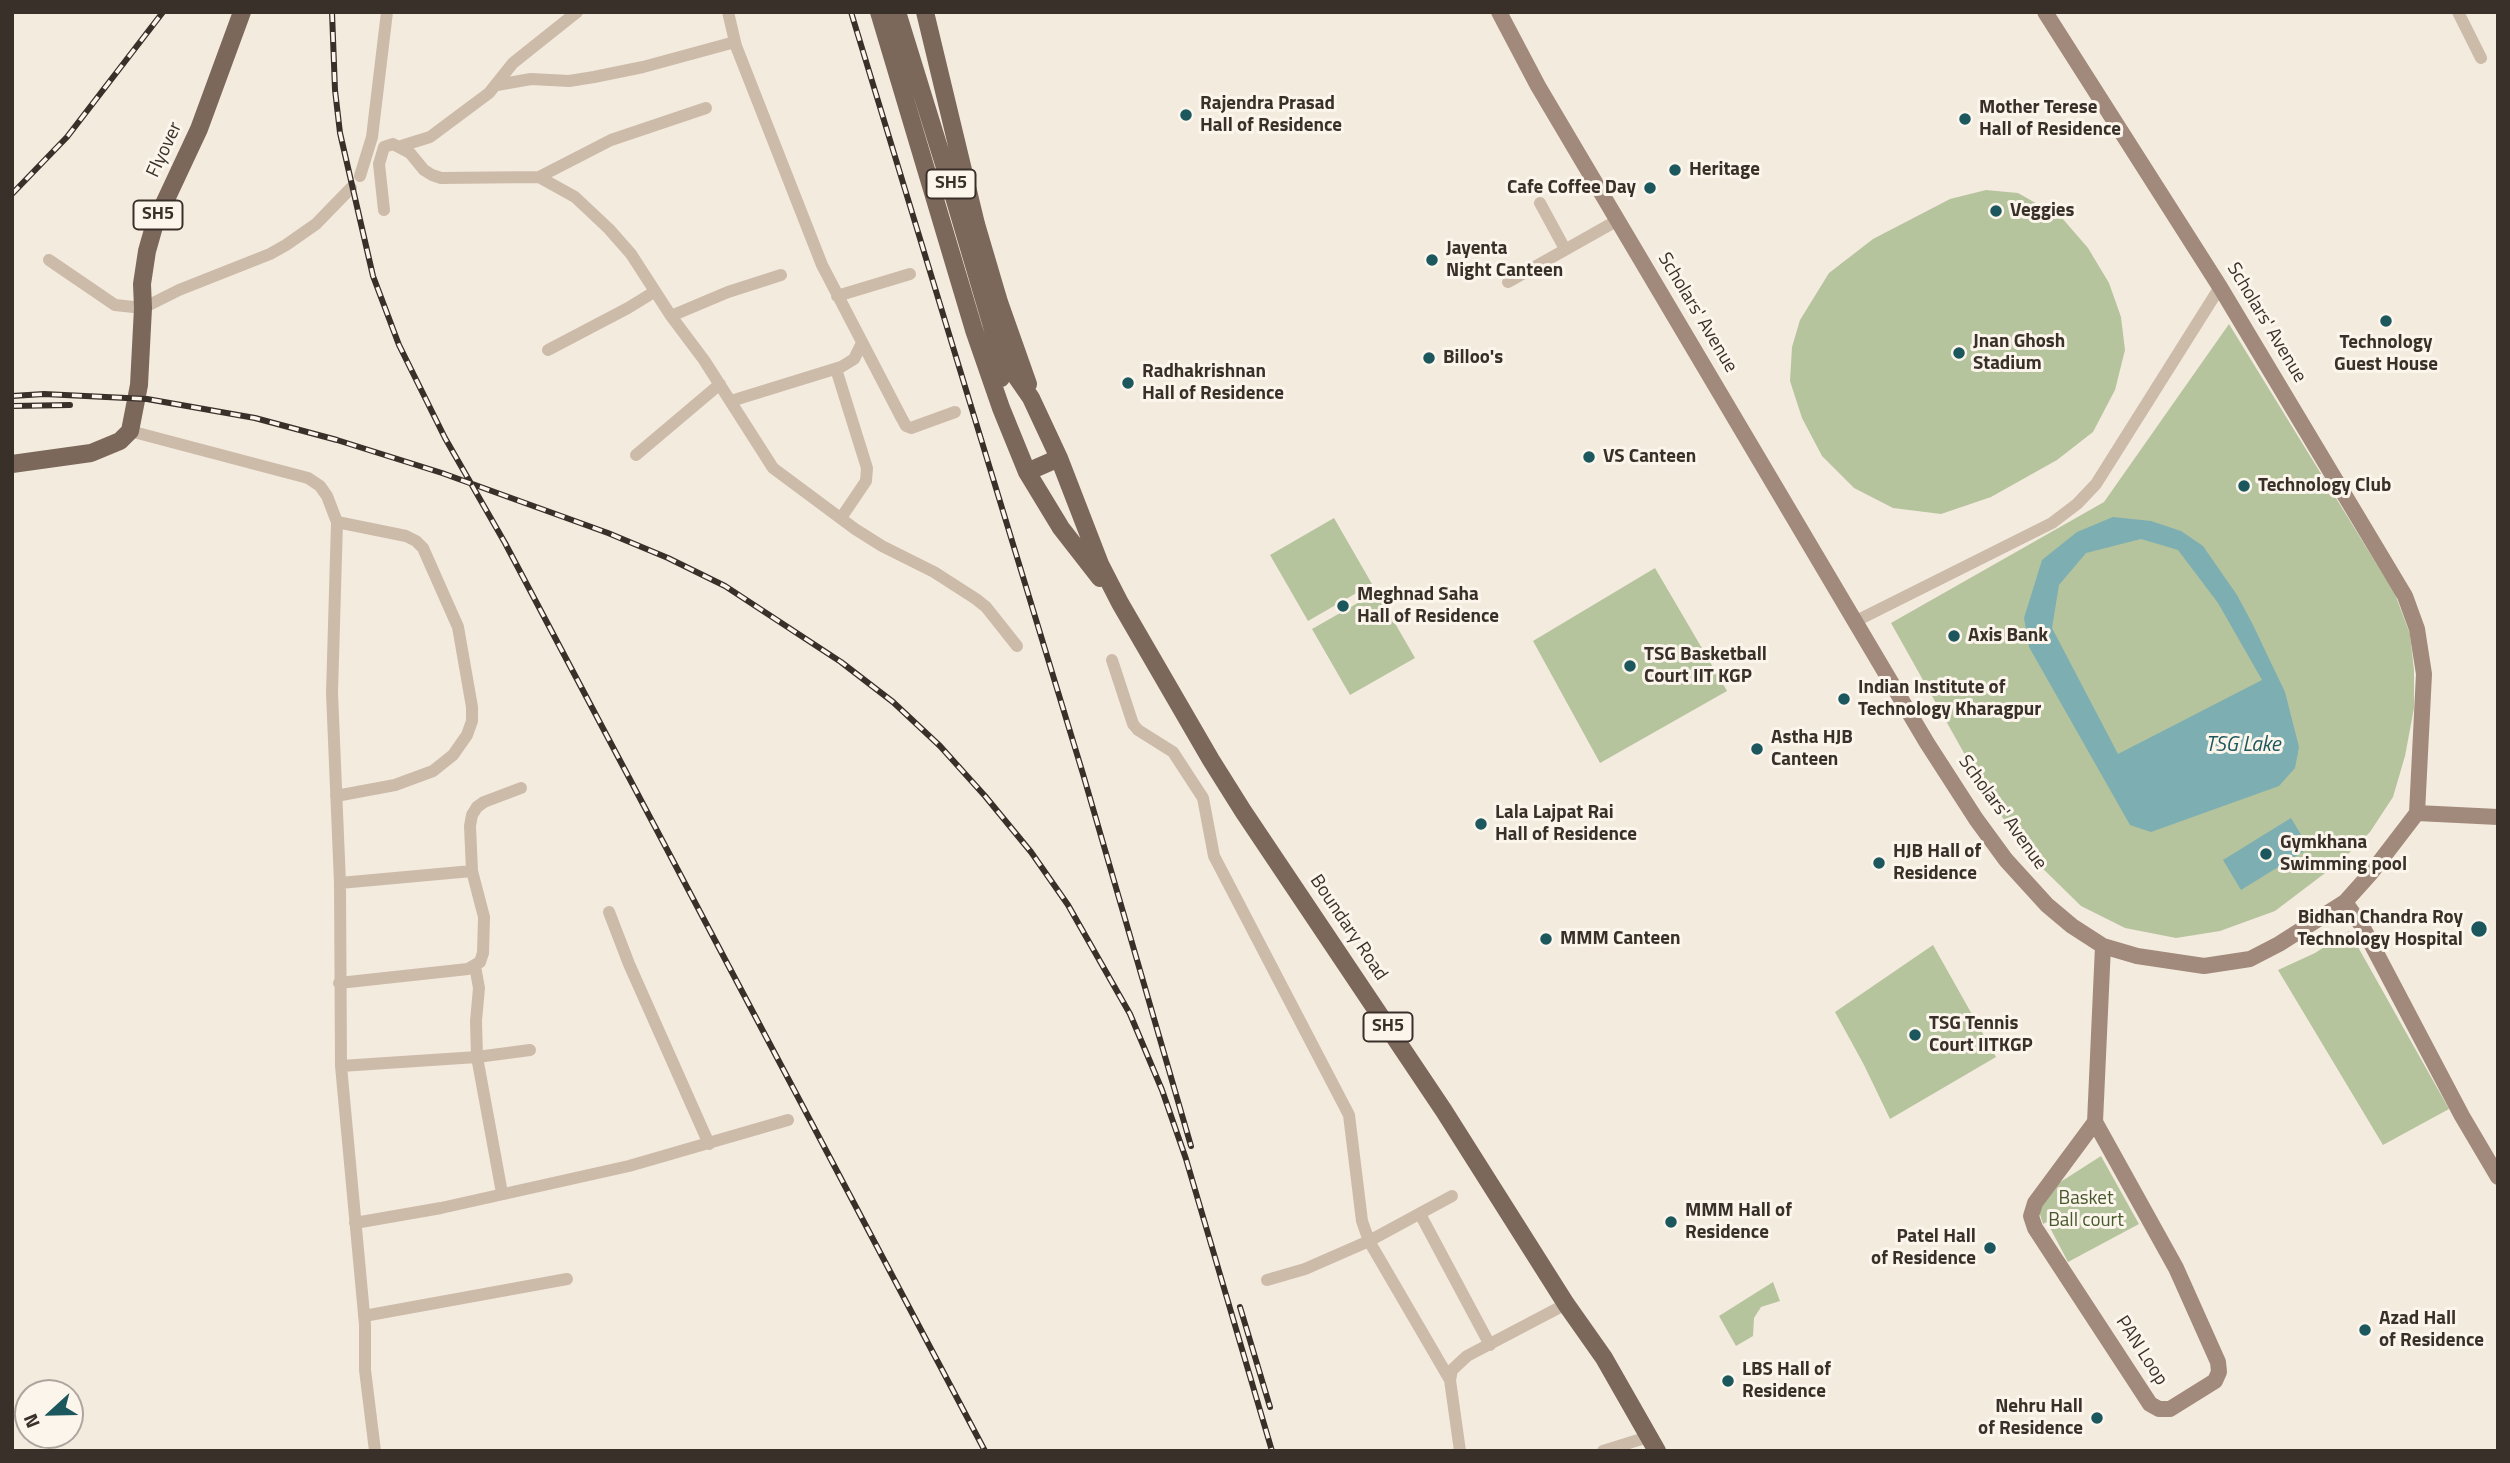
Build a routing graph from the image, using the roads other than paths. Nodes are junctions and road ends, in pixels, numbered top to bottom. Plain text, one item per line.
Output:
1 (242, 12) edge
2 (387, 12) edge
3 (577, 12) edge
4 (728, 12) edge
5 (879, 12) edge
6 (897, 12) edge
7 (925, 12) edge
8 (1499, 12) edge
9 (2045, 12) edge
10 (2458, 12) edge
11 (735, 42) junction
12 (2482, 58) dead end
13 (497, 85) junction
14 (706, 108) dead end
15 (401, 146) junction
16 (360, 176) dead end
17 (538, 177) junction
18 (351, 188) dead end
19 (1540, 203) dead end
20 (384, 210) dead end
21 (1618, 220) junction
22 (1565, 249) junction
23 (49, 260) dead end
24 (910, 274) dead end
25 (781, 275) dead end
26 (1508, 282) dead end
27 (2220, 287) junction
28 (654, 292) junction
29 (837, 296) junction
30 (143, 308) junction
31 (671, 316) junction
32 (862, 343) junction
33 (548, 350) dead end
34 (1002, 362) junction
35 (836, 369) junction
36 (720, 384) junction
37 (996, 393) junction
38 (1031, 398) junction
39 (731, 401) junction
40 (955, 412) dead end
41 (130, 431) junction
42 (636, 454) dead end
43 (1059, 458) junction
44 (12, 464) edge
45 (1027, 472) junction
46 (841, 519) junction
47 (337, 522) junction
48 (1120, 603) junction
49 (1856, 621) junction
50 (1017, 646) dead end
51 (1112, 660) dead end
52 (521, 788) dead end
53 (336, 796) junction
54 (2417, 813) junction
55 (2498, 817) edge
56 (472, 871) junction
57 (340, 883) junction
58 (2345, 902) junction
59 (609, 912) dead end
60 (2103, 946) junction
61 (475, 966) junction
62 (339, 983) junction
63 (530, 1050) dead end
64 (477, 1057) junction
65 (341, 1066) junction
66 (788, 1120) dead end
67 (2095, 1122) junction
68 (709, 1144) junction
69 (2498, 1177) edge
70 (502, 1193) junction
71 (1452, 1196) dead end
72 (1420, 1214) junction
73 (355, 1223) junction
74 (1369, 1241) junction
75 (567, 1279) dead end
76 (1267, 1280) dead end
77 (1566, 1304) junction
78 (364, 1316) junction
79 (1490, 1345) junction
80 (1450, 1380) junction
81 (1652, 1444) edge
82 (375, 1451) edge
83 (1461, 1451) edge
84 (1466, 1451) edge
85 (1472, 1451) edge
86 (1603, 1451) edge

1 - 30 main road, Flyover / SH5
2 - 16 street
3 - 13 street
4 - 11 street
5 - 37 main road, Boundary Road
6 - 34 main road, SH5
7 - 38 main road
8 - 21 street, Scholars' Avenue
9 - 27 street, Scholars' Avenue
10 - 12 street
11 - 13 street
11 - 29 street
13 - 15 street
14 - 17 street
15 - 17 street
15 - 20 street
17 - 28 street
18 - 30 street
19 - 22 street
21 - 22 street
21 - 49 street, Scholars' Avenue
22 - 26 street
23 - 30 street
24 - 29 street
25 - 31 street
27 - 49 street
27 - 54 street, Scholars' Avenue
28 - 31 street
28 - 33 street
29 - 32 street
30 - 41 main road, SH5
31 - 36 street
32 - 35 street
32 - 40 street
34 - 37 main road
34 - 38 main road, SH5
35 - 39 street
35 - 46 street
36 - 39 street
36 - 42 street
37 - 45 main road, Boundary Road
38 - 43 main road, Boundary Road / SH5
39 - 46 street
41 - 44 main road
41 - 47 street
43 - 45 main road
43 - 48 main road, Boundary Road / SH5
45 - 48 main road, Boundary Road / SH5
46 - 50 street
47 - 53 street
47 - 53 street
48 - 77 main road, Boundary Road / SH5
49 - 60 street, Scholars' Avenue
51 - 74 street
52 - 56 street
53 - 57 street
54 - 55 street
54 - 58 street, Scholars' Avenue
56 - 57 street
56 - 61 street
57 - 62 street
58 - 60 street, Scholars' Avenue
58 - 69 street
59 - 68 street
60 - 67 street
61 - 62 street
61 - 64 street
62 - 65 street
63 - 64 street
64 - 65 street
64 - 70 street
65 - 73 street
66 - 68 street
67 - 67 street, PAN Loop
68 - 70 street
70 - 73 street
71 - 72 street
72 - 74 street
72 - 79 street
73 - 78 street
74 - 76 street
74 - 80 street
75 - 78 street
77 - 79 street
77 - 81 main road, Boundary Road / SH5
78 - 82 street
79 - 80 street
80 - 83 street
81 - 86 street
84 - 85 street

